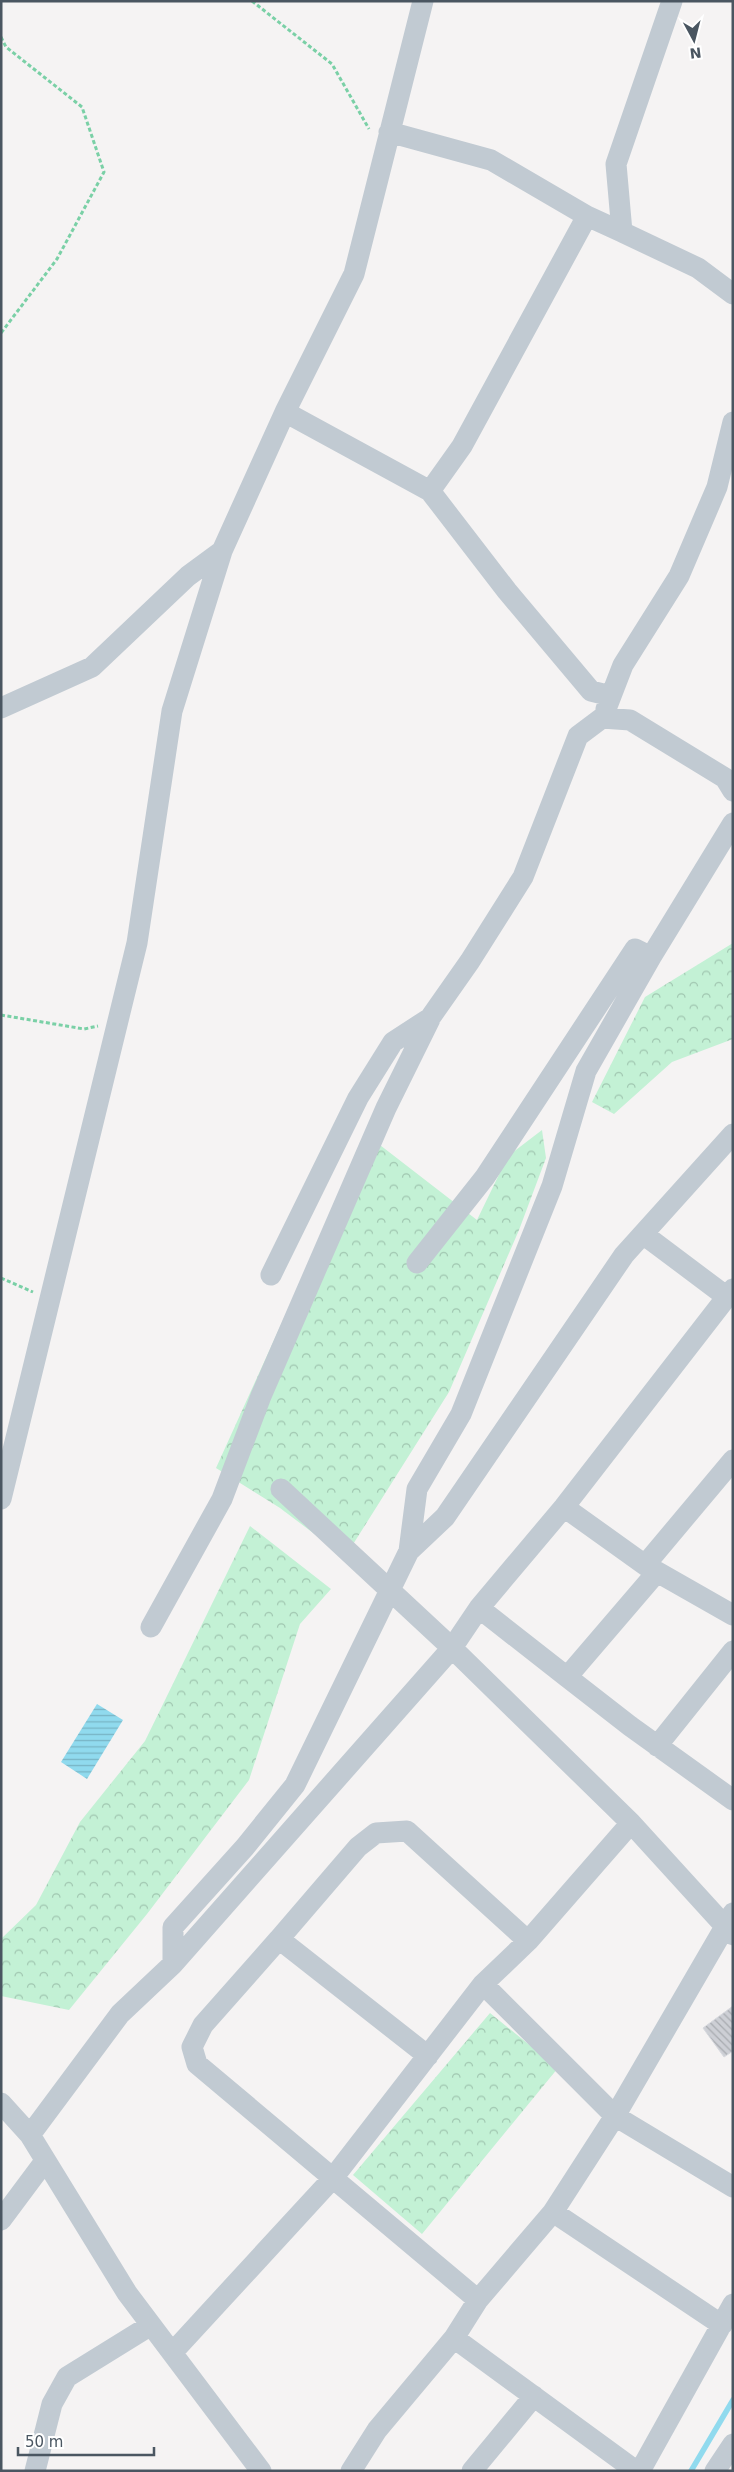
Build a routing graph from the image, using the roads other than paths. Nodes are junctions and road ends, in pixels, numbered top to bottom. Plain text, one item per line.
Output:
1 (423, 1) edge
2 (672, 1) edge
3 (387, 141) junction
4 (587, 216) junction
5 (622, 232) junction
6 (733, 294) edge
7 (285, 412) junction
8 (733, 422) edge
9 (430, 491) junction
10 (222, 551) junction
11 (611, 696) junction
12 (1, 708) edge
13 (602, 718) junction
14 (733, 791) edge
15 (733, 823) edge
16 (651, 956) junction
17 (430, 1018) junction
18 (733, 1134) edge
19 (643, 1234) junction
20 (417, 1263) dead end
21 (271, 1275) dead end
22 (730, 1293) edge
23 (733, 1460) edge
24 (281, 1489) dead end
25 (1, 1498) edge
26 (564, 1507) junction
27 (409, 1551) junction
28 (651, 1569) junction
29 (389, 1590) junction
30 (479, 1608) junction
31 (733, 1615) edge
32 (151, 1627) dead end
33 (452, 1648) junction
34 (733, 1651) edge
35 (567, 1677) junction
36 (657, 1746) junction
37 (733, 1800) edge
38 (631, 1822) junction
39 (730, 1925) edge
40 (279, 1939) junction
41 (528, 1941) junction
42 (174, 1964) junction
43 (483, 1984) junction
44 (428, 2056) junction
45 (1, 2102) edge
46 (615, 2116) junction
47 (30, 2135) junction
48 (46, 2161) junction
49 (333, 2178) junction
50 (733, 2186) edge
51 (553, 2212) junction
52 (1, 2220) edge
53 (478, 2300) junction
54 (733, 2304) edge
55 (151, 2325) junction
56 (722, 2325) junction
57 (454, 2338) junction
58 (172, 2353) junction
59 (534, 2396) junction
60 (733, 2444) edge
61 (36, 2471) edge
62 (261, 2471) edge
63 (351, 2471) edge
64 (472, 2471) edge
65 (638, 2471) edge
66 (715, 2471) edge

1 - 3 street
2 - 5 street
3 - 4 street
3 - 7 street
4 - 5 street
4 - 9 street
5 - 6 street
7 - 9 street
7 - 10 street
8 - 11 street
9 - 11 street
10 - 12 street
10 - 25 street
11 - 13 street
13 - 14 street
13 - 17 street
15 - 16 street
16 - 20 street
16 - 27 street
17 - 21 street
17 - 32 street
18 - 19 street
19 - 22 street
19 - 27 street
22 - 26 street
23 - 28 street
24 - 29 street
26 - 28 street
26 - 30 street
27 - 29 street
28 - 31 street
28 - 35 street
29 - 33 street
29 - 42 street
30 - 33 street
30 - 35 street
33 - 38 street
33 - 42 street
34 - 36 street
35 - 36 street
36 - 37 street
38 - 39 street
38 - 41 street
39 - 46 street
40 - 41 street
40 - 44 street
40 - 49 street
41 - 43 street
42 - 47 street
43 - 44 street
43 - 46 street
44 - 49 street
45 - 47 street
46 - 50 street
46 - 51 street
47 - 48 street
48 - 52 street
48 - 55 street
49 - 53 street
49 - 58 street
51 - 53 street
51 - 56 street
53 - 57 street
54 - 56 street
55 - 58 street
55 - 61 street
56 - 65 street
57 - 59 street
57 - 63 street
58 - 62 street
59 - 64 street
59 - 65 street
60 - 66 street

